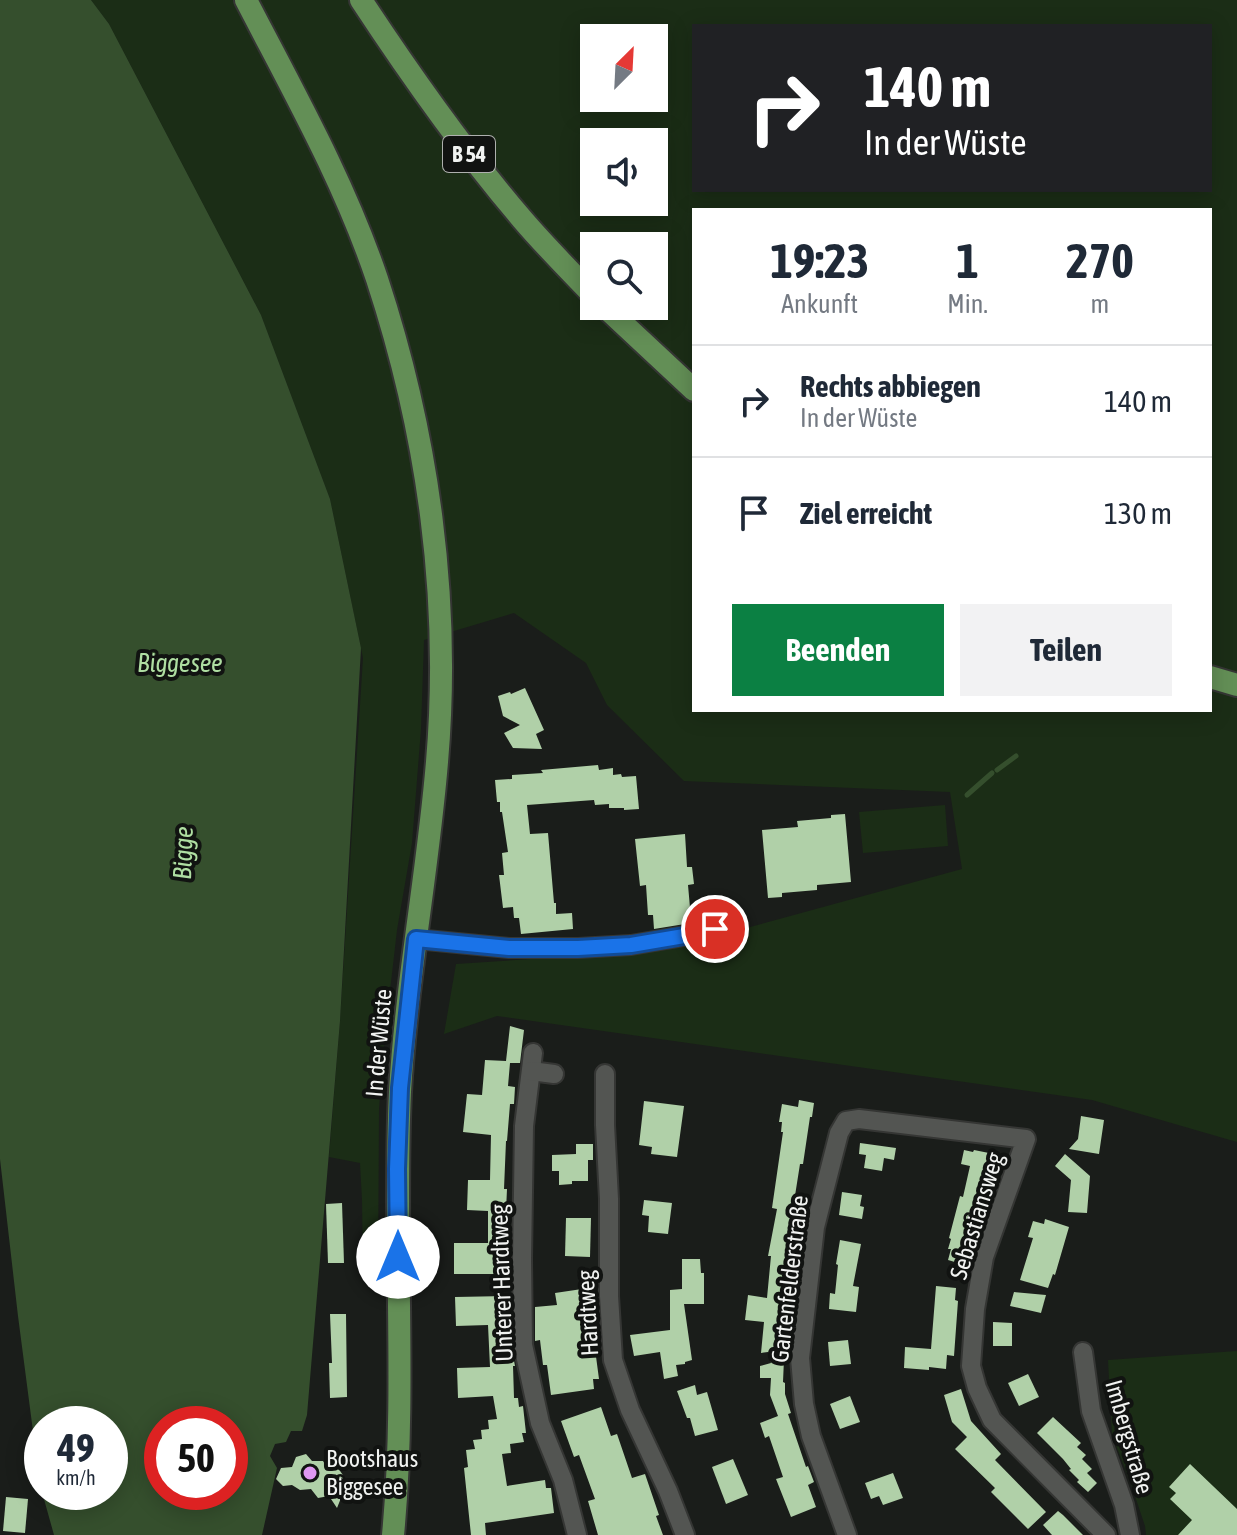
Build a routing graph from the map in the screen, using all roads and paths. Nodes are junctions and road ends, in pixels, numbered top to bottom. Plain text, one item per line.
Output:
1 (246, 0) edge
2 (361, 0) edge
3 (580, 281) edge
4 (619, 320) edge
5 (692, 388) edge
6 (1212, 678) edge
7 (1237, 685) edge
8 (715, 929) dead end
9 (416, 939) junction
10 (554, 1074) dead end
11 (605, 1074) dead end
12 (846, 1121) joint
13 (1083, 1352) dead end
14 (393, 1535) edge
15 (577, 1535) edge
16 (685, 1535) edge
17 (847, 1535) edge
18 (1106, 1535) edge
19 (1130, 1535) edge

1 - 9 main road, In der Wüste
2 - 3 main road, B 54
4 - 5 main road
6 - 7 main road
8 - 9 street
9 - 14 main road, In der Wüste
10 - 15 street, Unterer Hardtweg
11 - 16 street, Hardtweg
12 - 17 street, Gartenfelderstraße
12 - 18 street, Sebastiansweg
13 - 19 street, Imbergstraße

